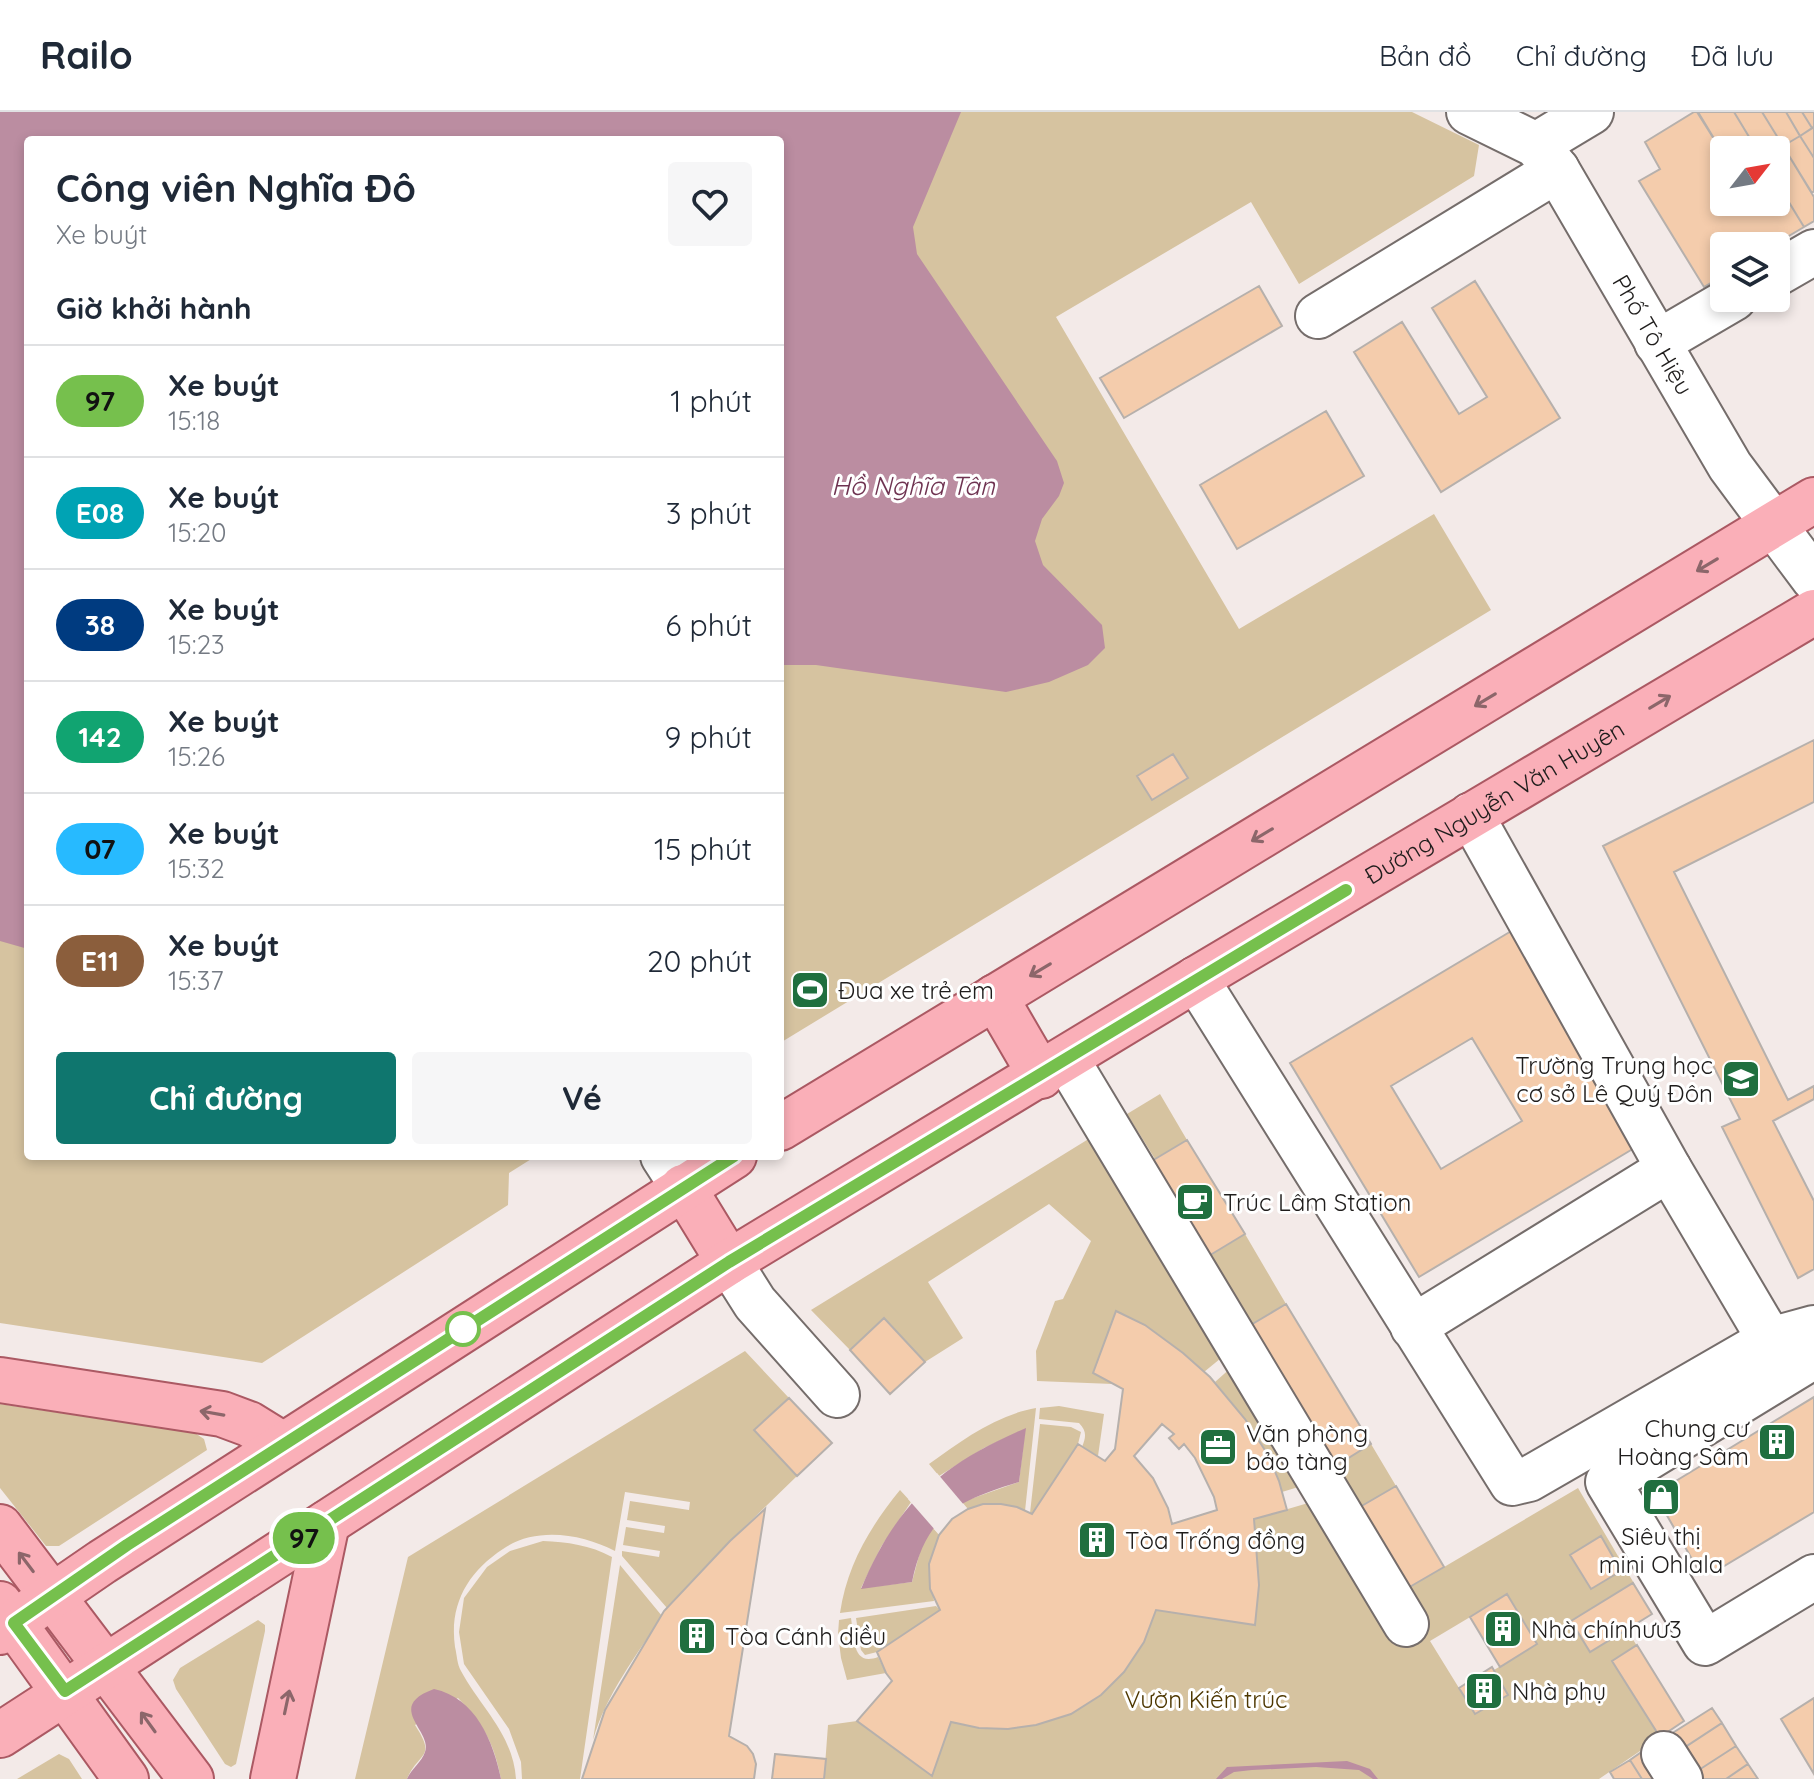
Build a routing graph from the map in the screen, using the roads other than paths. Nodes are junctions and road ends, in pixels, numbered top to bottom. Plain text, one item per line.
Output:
1 (1469, 112) edge
2 (1591, 112) edge
3 (1546, 158) junction
4 (1814, 252) edge
5 (1790, 266) edge
6 (1710, 312) edge
7 (1318, 316) dead end
8 (1657, 343) junction
9 (1814, 500) edge
10 (1773, 524) junction
11 (1814, 579) edge
12 (1814, 612) edge
13 (1471, 815) junction
14 (1196, 979) junction
15 (995, 997) junction
16 (1054, 1068) junction
17 (784, 1126) edge
18 (718, 1160) edge
19 (1669, 1169) junction
20 (673, 1171) edge
21 (729, 1262) junction
22 (1413, 1327) junction
23 (1814, 1328) edge
24 (1770, 1340) junction
25 (1814, 1356) edge
26 (0, 1380) edge
27 (837, 1395) dead end
28 (283, 1445) junction
29 (327, 1523) junction
30 (0, 1527) edge
31 (1812, 1581) edge
32 (52, 1597) junction
33 (5, 1620) edge
34 (1406, 1624) dead end
35 (106, 1665) junction
36 (65, 1691) junction
37 (0, 1735) edge
38 (126, 1779) edge
39 (191, 1779) edge
40 (273, 1779) edge

1 - 3 street
2 - 3 street
3 - 7 street
3 - 8 street, Phố Tô Hiệu
4 - 5 street
6 - 8 street
8 - 10 street, Phố Tô Hiệu
9 - 10 main road
10 - 11 street, Phố Tô Hiệu
10 -> 15 main road
13 -> 12 main road, Đường Nguyễn Văn Huyên
13 - 14 main road, Đường Nguyễn Văn Huyên
13 - 19 street
14 - 16 main road, Đường Nguyễn Văn Huyên
14 - 22 street
15 - 16 main road
15 - 17 main road
16 - 21 main road, Đường Nguyễn Văn Huyên
16 - 34 street
18 - 20 main road
19 - 22 street
19 - 24 street
20 - 21 main road
20 - 28 main road
21 - 27 street
21 - 29 main road, Đường Nguyễn Văn Huyên
22 - 24 street
23 - 24 street
25 - 31 street
28 -> 26 main road
28 - 32 main road
29 - 35 main road, Đường Nguyễn Văn Huyên
40 -> 29 main road
32 -> 30 main road
32 - 33 main road
32 - 35 main road
33 - 36 main road
35 - 36 main road, Đường Nguyễn Văn Huyên
39 -> 35 main road
36 - 37 main road, Đường Nguyễn Văn Huyên
36 - 38 main road

